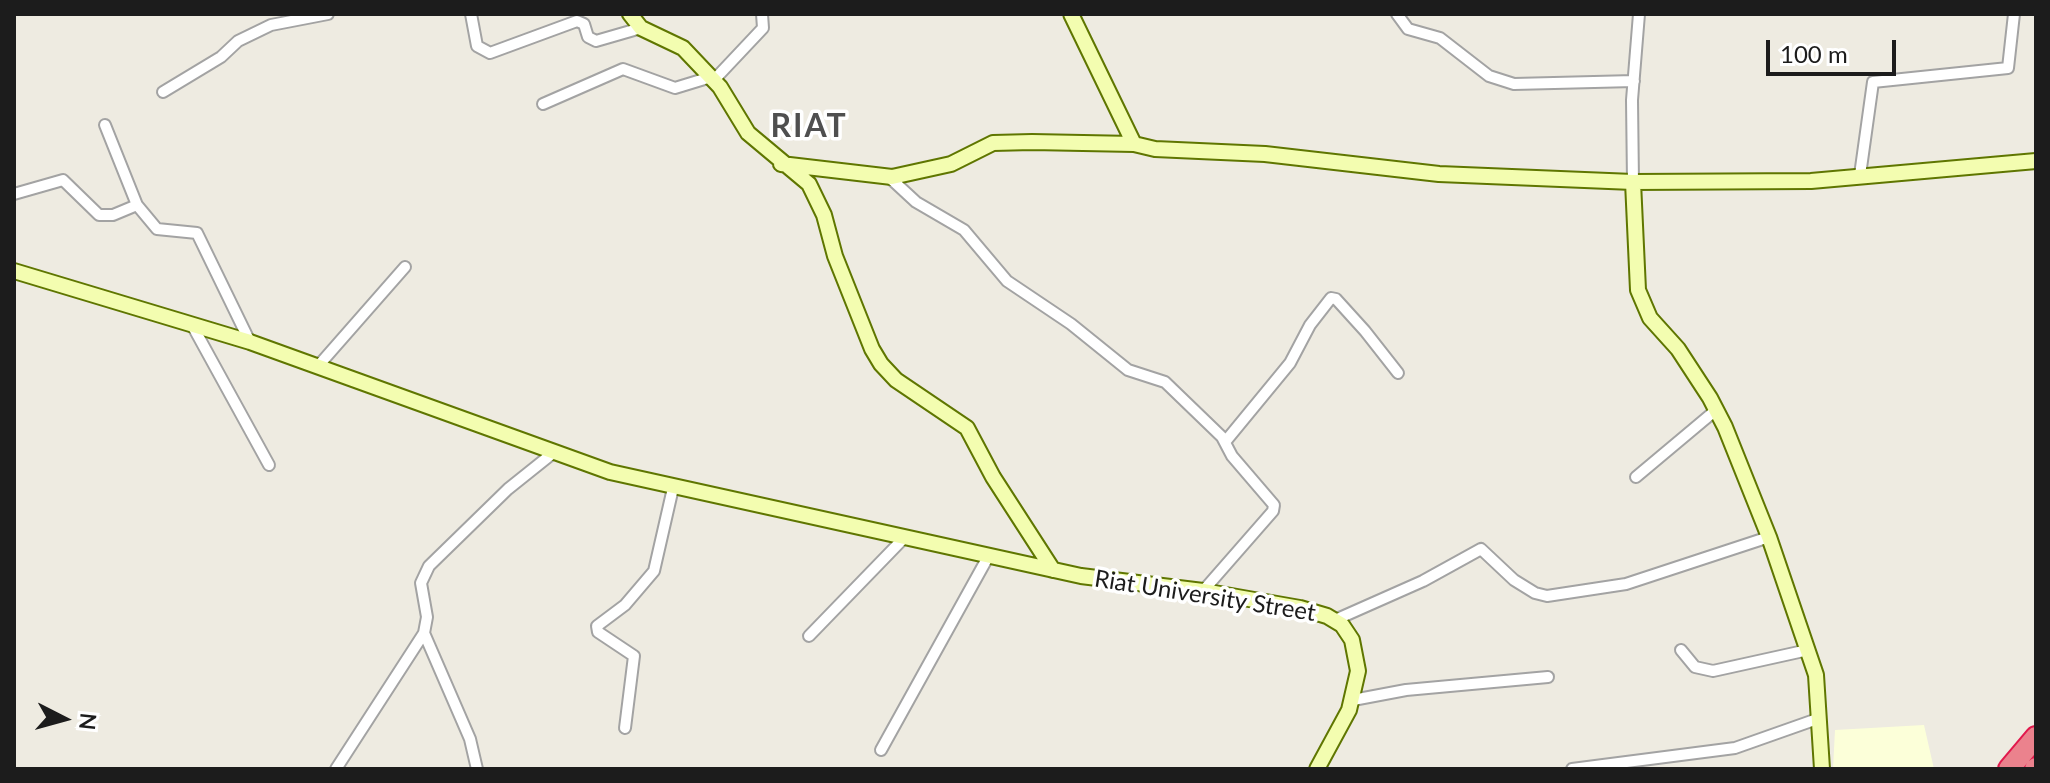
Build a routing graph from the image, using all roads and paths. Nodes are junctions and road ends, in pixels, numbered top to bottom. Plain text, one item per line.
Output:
1 (328, 14) edge
2 (471, 14) edge
3 (630, 14) edge
4 (762, 14) edge
5 (1071, 14) edge
6 (1397, 14) edge
7 (1639, 14) edge
8 (2014, 14) edge
9 (641, 28) junction
10 (712, 78) junction
11 (1634, 81) junction
12 (163, 92) dead end
13 (543, 104) dead end
14 (105, 125) dead end
15 (1134, 144) junction
16 (2036, 161) edge
17 (781, 164) junction
18 (1860, 175) junction
19 (889, 177) junction
20 (1633, 182) junction
21 (14, 194) edge
22 (137, 205) junction
23 (405, 267) dead end
24 (14, 271) edge
25 (191, 323) junction
26 (250, 342) junction
27 (319, 365) junction
28 (1398, 373) dead end
29 (1716, 410) junction
30 (1225, 442) junction
31 (553, 453) junction
32 (269, 465) dead end
33 (1636, 477) dead end
34 (673, 488) junction
35 (1769, 537) junction
36 (903, 539) junction
37 (988, 557) junction
38 (1053, 570) junction
39 (1203, 591) junction
40 (1335, 620) junction
41 (424, 633) junction
42 (809, 636) dead end
43 (1681, 650) dead end
44 (1808, 650) junction
45 (1548, 677) dead end
46 (1353, 700) junction
47 (1820, 718) junction
48 (625, 728) dead end
49 (2036, 737) edge
50 (881, 750) dead end
51 (336, 769) edge
52 (477, 769) edge
53 (1317, 769) edge
54 (1572, 769) edge
55 (1822, 769) edge
56 (2009, 769) edge

1 - 12 street
2 - 9 street
3 - 9 street
4 - 10 street
5 - 15 street
6 - 11 street
7 - 11 street
8 - 18 street
9 - 10 street
10 - 13 street
10 - 17 street
11 - 20 street
14 - 22 street
15 - 19 street
15 - 20 street
16 - 18 street
17 - 19 street
17 - 38 street
18 - 20 street
19 - 30 street
20 - 29 street
21 - 22 street
22 - 26 street
23 - 27 street
24 - 25 street, Riat University Street
25 - 26 street, Riat University Street
25 - 32 street
26 - 27 street, Riat University Street
27 - 31 street, Riat University Street
28 - 30 street
29 - 33 street
29 - 35 street
30 - 39 street
31 - 34 street, Riat University Street
31 - 41 street
34 - 36 street, Riat University Street
34 - 48 street
35 - 40 street
35 - 44 street
36 - 37 street, Riat University Street
36 - 42 street
37 - 38 street, Riat University Street
37 - 50 street
38 - 39 street, Riat University Street
39 - 40 street, Riat University Street
40 - 46 street, Riat University Street
41 - 51 street
41 - 52 street
43 - 44 street
44 - 47 street
45 - 46 street
46 - 53 street, Riat University Street
47 - 54 street
47 - 55 street
49 - 56 highway

